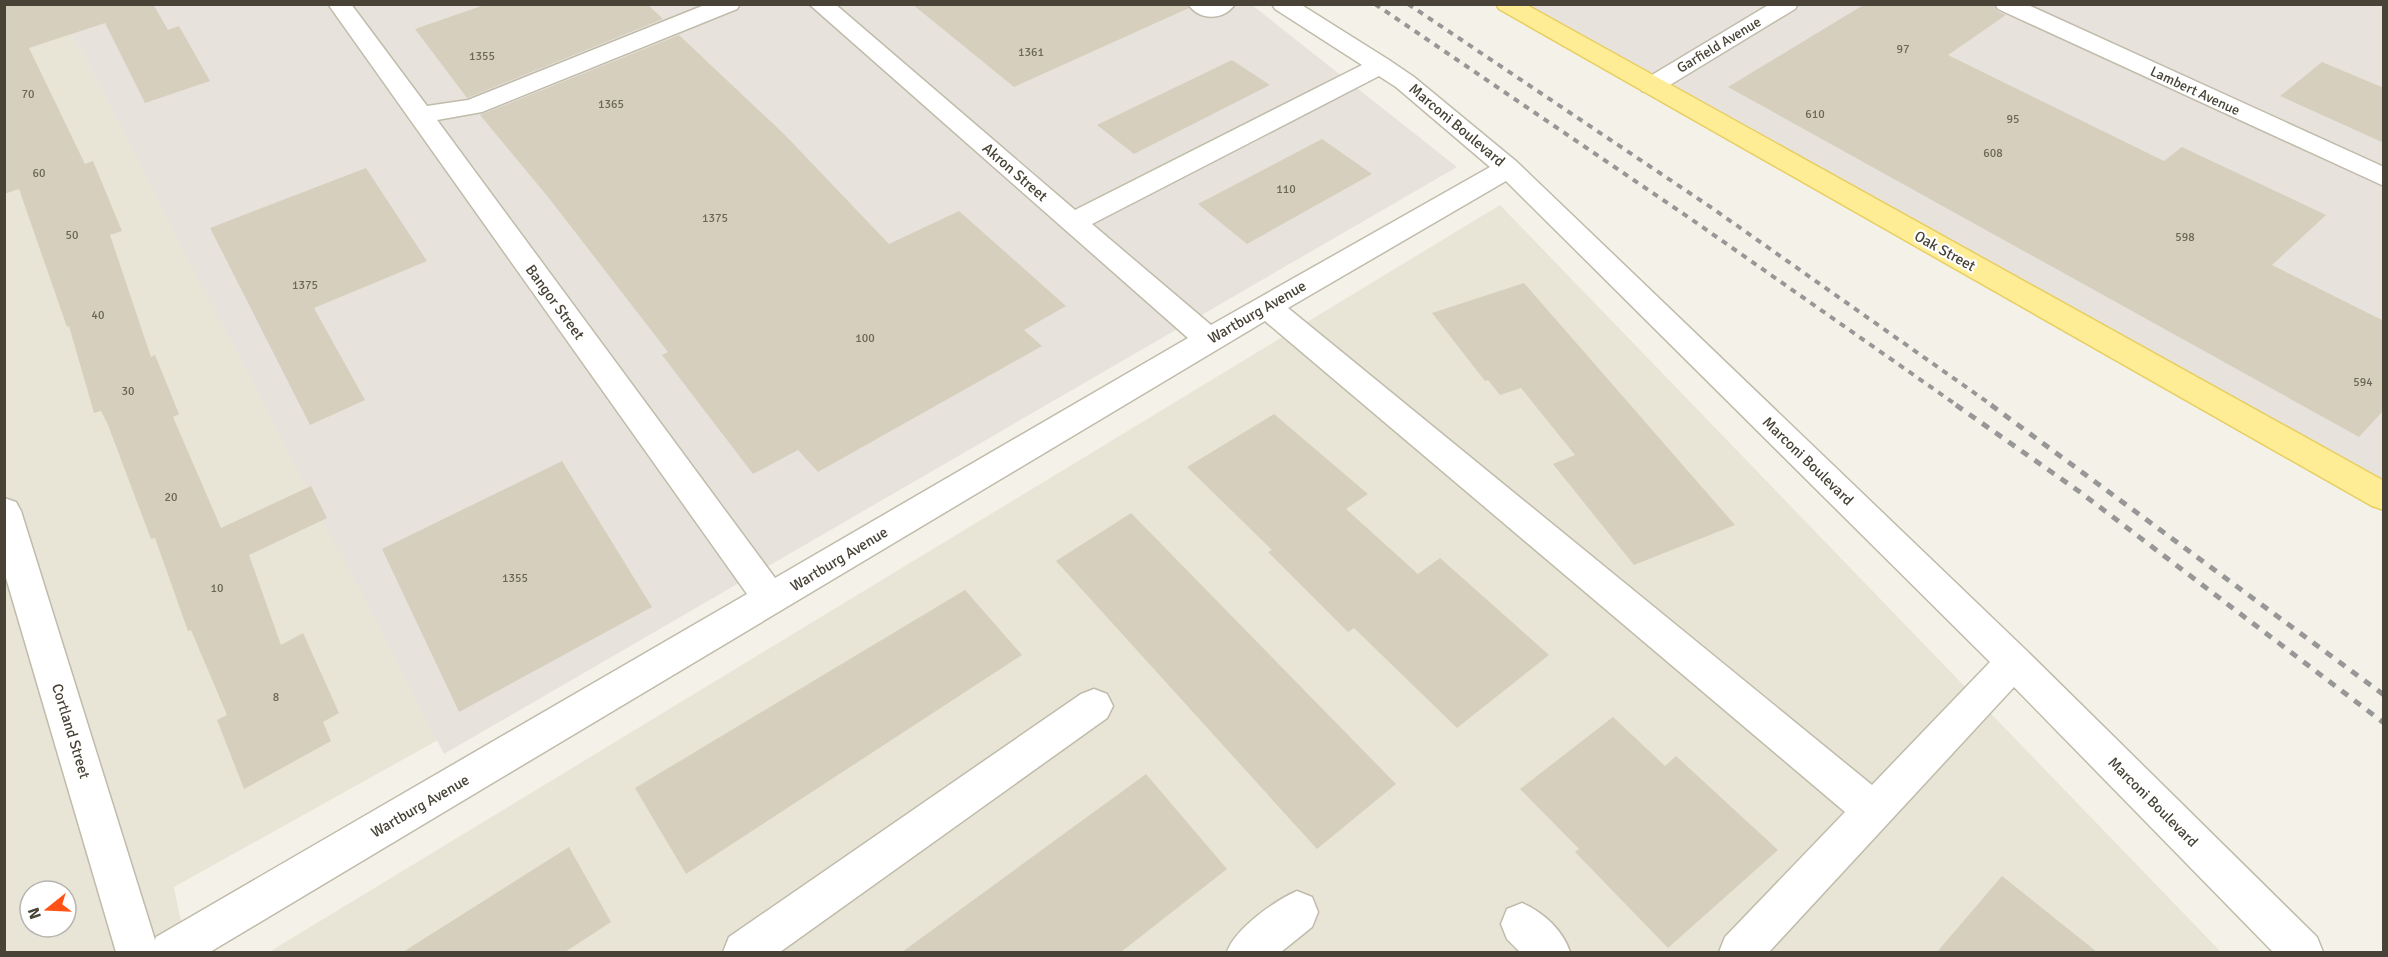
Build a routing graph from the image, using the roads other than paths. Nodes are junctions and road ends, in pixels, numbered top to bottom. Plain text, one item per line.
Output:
1 (339, 4) edge
2 (729, 4) edge
3 (820, 4) edge
4 (1199, 4) edge
5 (1224, 4) edge
6 (1283, 4) edge
7 (1507, 4) edge
8 (1787, 4) edge
9 (2006, 4) edge
10 (1380, 65) junction
11 (1652, 86) junction
12 (419, 116) junction
13 (1508, 168) junction
14 (2384, 178) edge
15 (1073, 222) junction
16 (1267, 307) junction
17 (1209, 340) junction
18 (2384, 497) edge
19 (4, 510) edge
20 (771, 599) junction
21 (2014, 662) junction
22 (1094, 706) dead end
23 (1874, 811) junction
24 (1297, 912) dead end
25 (137, 952) edge
26 (171, 952) edge
27 (744, 952) edge
28 (1248, 952) edge
29 (1740, 952) edge
30 (2302, 952) edge

1 - 12 street, Bangor Street
2 - 12 street
3 - 15 street, Akron Street
4 - 5 street
6 - 10 street, Marconi Boulevard
7 - 11 main road, Oak Street
8 - 11 street, Garfield Avenue
9 - 14 street, Lambert Avenue
10 - 13 street, Marconi Boulevard
10 - 15 street
11 - 18 main road, Oak Street
12 - 20 street, Bangor Street
13 - 16 street, Wartburg Avenue
13 - 21 street, Marconi Boulevard
15 - 17 street, Akron Street
16 - 17 street, Wartburg Avenue
16 - 23 street
17 - 20 street, Wartburg Avenue
19 - 25 street, Cortland Street
20 - 26 street, Wartburg Avenue
21 - 23 street
21 - 30 street, Marconi Boulevard
22 - 27 street
23 - 29 street
24 - 28 street

